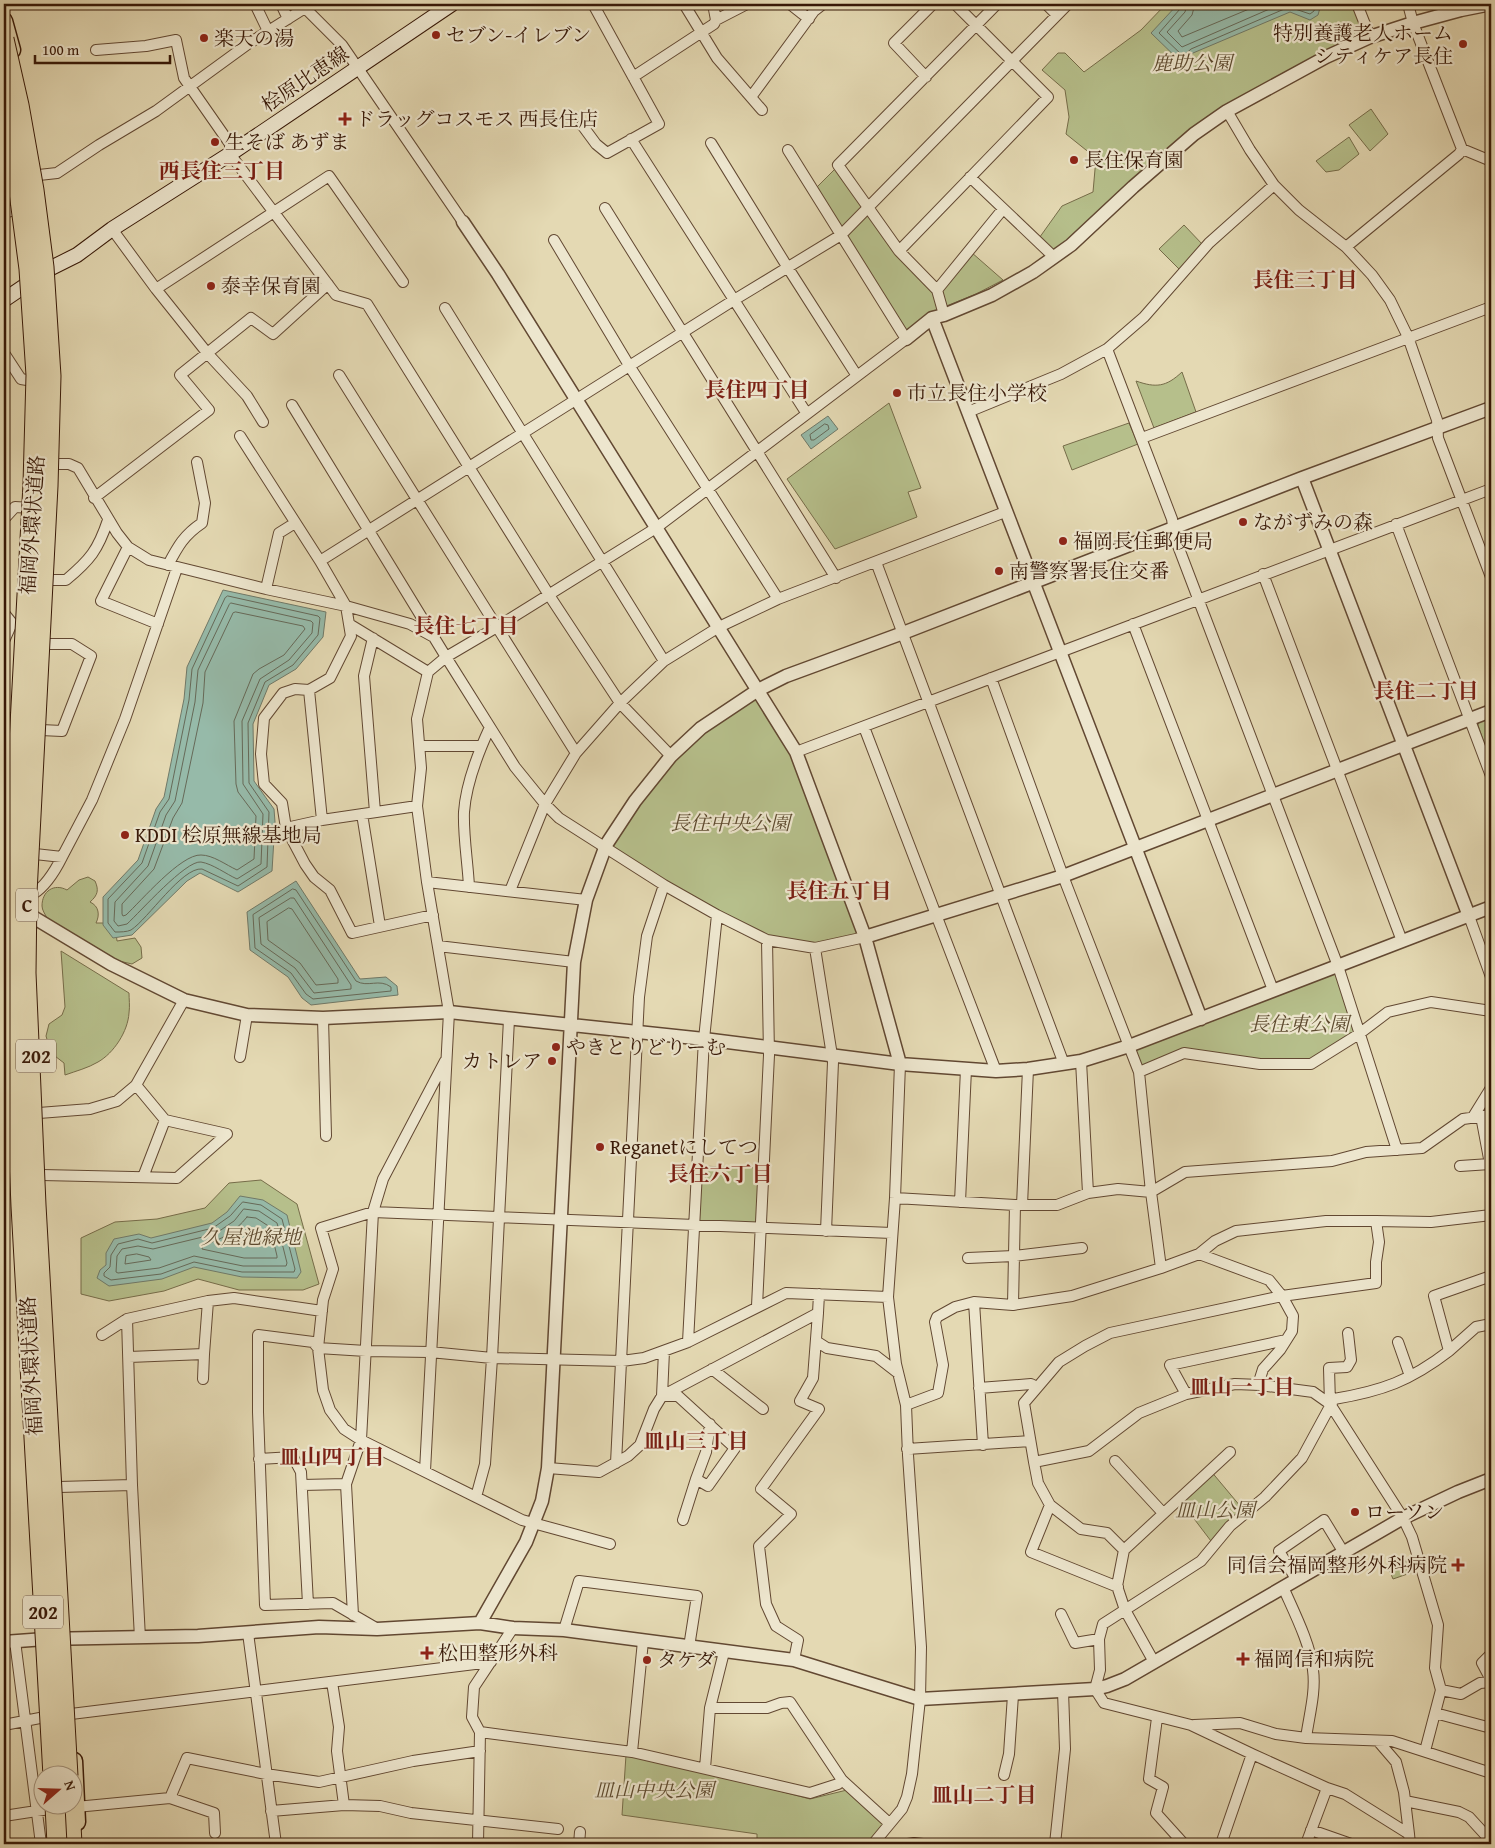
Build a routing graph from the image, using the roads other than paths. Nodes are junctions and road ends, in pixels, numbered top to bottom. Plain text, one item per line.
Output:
1 (255, 4) edge
2 (280, 4) edge
3 (452, 4) edge
4 (593, 4) edge
5 (684, 4) edge
6 (713, 4) edge
7 (747, 4) edge
8 (790, 4) edge
9 (823, 4) edge
10 (933, 4) edge
11 (955, 4) edge
12 (997, 4) edge
13 (1046, 4) edge
14 (1068, 4) edge
15 (1357, 4) edge
16 (1408, 4) edge
17 (1491, 4) edge
18 (1460, 7) edge
19 (1057, 15) junction
20 (288, 19) junction
21 (808, 19) junction
22 (716, 20) junction
23 (4, 21) edge
24 (1413, 23) junction
25 (976, 25) junction
26 (268, 31) junction
27 (701, 32) junction
28 (1370, 37) junction
29 (4, 39) edge
30 (96, 50) dead end
31 (1012, 61) junction
32 (358, 67) junction
33 (633, 77) junction
34 (926, 77) junction
35 (190, 86) junction
36 (751, 97) junction
37 (762, 110) dead end
38 (1227, 111) junction
39 (4, 112) edge
40 (582, 125) dead end
41 (631, 139) junction
42 (711, 143) dead end
43 (1462, 149) junction
44 (788, 150) dead end
45 (230, 154) junction
46 (1491, 161) edge
47 (39, 175) junction
48 (970, 176) junction
49 (1274, 185) junction
50 (869, 207) junction
51 (22, 208) junction
52 (605, 208) dead end
53 (1003, 209) junction
54 (273, 212) junction
55 (4, 213) edge
56 (463, 222) joint
57 (112, 228) junction
58 (841, 235) junction
59 (554, 240) dead end
60 (1346, 247) junction
61 (899, 251) junction
62 (1054, 257) junction
63 (51, 268) junction
64 (788, 268) junction
65 (403, 282) dead end
66 (29, 283) junction
67 (328, 284) junction
68 (156, 289) junction
69 (937, 290) junction
70 (4, 300) edge
71 (734, 300) junction
72 (1491, 307) edge
73 (445, 308) dead end
74 (938, 317) junction
75 (684, 333) junction
76 (1408, 337) junction
77 (906, 339) junction
78 (1107, 349) junction
79 (4, 353) edge
80 (208, 354) junction
81 (630, 367) junction
82 (339, 375) dead end
83 (857, 376) junction
84 (33, 381) junction
85 (576, 401) junction
86 (292, 405) dead end
87 (1491, 408) edge
88 (968, 412) junction
89 (807, 414) junction
90 (263, 422) dead end
91 (1437, 429) junction
92 (522, 434) junction
93 (240, 436) dead end
94 (1142, 438) junction
95 (758, 452) junction
96 (197, 462) dead end
97 (32, 464) junction
98 (58, 464) junction
99 (470, 467) junction
100 (1302, 478) junction
101 (1491, 488) edge
102 (708, 490) junction
103 (94, 498) junction
104 (417, 500) junction
105 (1460, 500) junction
106 (32, 508) junction
107 (1005, 512) junction
108 (4, 519) edge
109 (108, 520) junction
110 (295, 522) junction
111 (1396, 524) junction
112 (656, 528) junction
113 (1173, 528) junction
114 (368, 531) junction
115 (128, 547) junction
116 (1328, 549) junction
117 (320, 562) junction
118 (602, 562) junction
119 (876, 562) junction
120 (172, 566) junction
121 (1263, 574) junction
122 (1491, 577) edge
123 (836, 578) junction
124 (50, 580) junction
125 (1033, 583) junction
126 (266, 589) junction
127 (549, 595) junction
128 (778, 599) junction
129 (1198, 599) junction
130 (346, 606) junction
131 (4, 613) edge
132 (421, 617) junction
133 (158, 624) junction
134 (349, 624) junction
135 (410, 624) junction
136 (1133, 624) junction
137 (719, 626) junction
138 (497, 627) junction
139 (903, 633) junction
140 (433, 636) junction
141 (373, 638) junction
142 (4, 641) edge
143 (46, 644) junction
144 (1060, 651) junction
145 (446, 658) junction
146 (664, 661) junction
147 (428, 672) junction
148 (991, 678) junction
149 (309, 690) junction
150 (758, 690) junction
151 (929, 702) junction
152 (620, 703) junction
153 (1491, 711) edge
154 (11, 719) edge
155 (1470, 720) junction
156 (490, 727) junction
157 (864, 727) junction
158 (41, 730) junction
159 (1404, 745) junction
160 (420, 746) junction
161 (481, 746) junction
162 (796, 752) junction
163 (576, 753) junction
164 (670, 756) junction
165 (1337, 770) junction
166 (1491, 776) edge
167 (1272, 796) junction
168 (544, 804) junction
169 (417, 806) junction
170 (375, 812) junction
171 (362, 814) junction
172 (322, 820) junction
173 (1209, 821) junction
174 (286, 828) junction
175 (605, 848) junction
176 (1134, 848) junction
177 (36, 854) junction
178 (62, 857) junction
179 (1064, 876) junction
180 (427, 882) junction
181 (664, 885) junction
182 (469, 886) junction
183 (510, 891) junction
184 (33, 894) junction
185 (1001, 895) junction
186 (7, 900) edge
187 (586, 900) junction
188 (1491, 908) edge
189 (433, 915) junction
190 (717, 915) junction
191 (936, 915) junction
192 (1468, 916) junction
193 (33, 918) junction
194 (380, 926) junction
195 (865, 937) junction
196 (767, 940) junction
197 (1402, 941) junction
198 (438, 946) junction
199 (815, 948) junction
200 (574, 962) junction
201 (1338, 966) junction
202 (1491, 977) edge
203 (1273, 990) junction
204 (184, 1000) junction
205 (1491, 1011) edge
206 (449, 1012) junction
207 (247, 1015) junction
208 (323, 1018) junction
209 (509, 1019) junction
210 (1201, 1019) junction
211 (570, 1025) junction
212 (638, 1033) junction
213 (1359, 1034) junction
214 (704, 1039) junction
215 (1129, 1046) junction
216 (768, 1048) junction
217 (833, 1056) junction
218 (240, 1057) dead end
219 (446, 1058) junction
220 (1081, 1061) junction
221 (900, 1064) junction
222 (1064, 1064) junction
223 (966, 1069) junction
224 (1028, 1069) junction
225 (996, 1071) junction
226 (1139, 1072) junction
227 (136, 1085) junction
228 (1491, 1088) edge
229 (11, 1113) edge
230 (39, 1113) junction
231 (1482, 1116) edge
232 (165, 1120) junction
233 (326, 1136) dead end
234 (1397, 1150) junction
235 (1460, 1166) dead end
236 (4, 1175) edge
237 (21, 1175) junction
238 (42, 1175) junction
239 (143, 1178) junction
240 (1151, 1192) junction
241 (1088, 1194) junction
242 (895, 1198) junction
243 (960, 1202) junction
244 (1018, 1205) junction
245 (373, 1212) junction
246 (437, 1215) junction
247 (1491, 1215) edge
248 (500, 1217) junction
249 (560, 1220) junction
250 (1376, 1220) junction
251 (628, 1222) junction
252 (695, 1225) junction
253 (761, 1228) junction
254 (826, 1230) junction
255 (892, 1233) junction
256 (1082, 1248) dead end
257 (1199, 1254) junction
258 (1014, 1256) junction
259 (968, 1258) dead end
260 (1161, 1268) junction
261 (1491, 1276) edge
262 (819, 1294) junction
263 (1282, 1296) junction
264 (888, 1297) junction
265 (208, 1301) junction
266 (974, 1302) junction
267 (1013, 1305) junction
268 (757, 1306) junction
269 (322, 1311) junction
270 (818, 1313) junction
271 (127, 1319) junction
272 (1491, 1324) edge
273 (1348, 1333) dead end
274 (102, 1335) dead end
275 (1286, 1340) junction
276 (816, 1341) junction
277 (688, 1342) junction
278 (1398, 1342) dead end
279 (318, 1348) junction
280 (366, 1351) junction
281 (664, 1351) junction
282 (1449, 1351) junction
283 (430, 1352) junction
284 (204, 1354) junction
285 (129, 1357) junction
286 (492, 1358) junction
287 (554, 1359) junction
288 (622, 1360) junction
289 (712, 1369) junction
290 (898, 1373) junction
291 (1410, 1376) junction
292 (203, 1379) dead end
293 (1258, 1385) junction
294 (1037, 1387) junction
295 (979, 1388) junction
296 (1186, 1394) junction
297 (662, 1396) junction
298 (1330, 1404) junction
299 (906, 1405) junction
300 (763, 1409) dead end
301 (710, 1424) junction
302 (56, 1436) junction
303 (34, 1437) junction
304 (361, 1440) junction
305 (1030, 1441) junction
306 (983, 1445) junction
307 (907, 1449) junction
308 (1230, 1452) dead end
309 (259, 1459) junction
310 (1115, 1461) dead end
311 (1034, 1462) junction
312 (616, 1463) junction
313 (548, 1468) junction
314 (425, 1471) junction
315 (696, 1479) junction
316 (1491, 1479) edge
317 (346, 1484) junction
318 (132, 1485) junction
319 (302, 1485) junction
320 (59, 1487) junction
321 (476, 1497) junction
322 (1050, 1505) junction
323 (1163, 1513) junction
324 (1403, 1518) junction
325 (683, 1520) dead end
326 (534, 1523) junction
327 (610, 1544) dead end
328 (1124, 1550) junction
329 (1344, 1553) junction
330 (1296, 1578) junction
331 (1118, 1587) junction
332 (1283, 1587) junction
333 (308, 1604) junction
334 (1125, 1610) junction
335 (352, 1614) junction
336 (1061, 1614) dead end
337 (480, 1623) junction
338 (513, 1628) junction
339 (377, 1629) junction
340 (564, 1630) junction
341 (248, 1633) junction
342 (140, 1638) junction
343 (45, 1639) junction
344 (67, 1639) junction
345 (1099, 1640) junction
346 (643, 1641) junction
347 (9, 1642) edge
348 (689, 1647) junction
349 (724, 1652) junction
350 (1491, 1654) edge
351 (794, 1660) junction
352 (491, 1662) junction
353 (1154, 1662) junction
354 (1491, 1681) edge
355 (332, 1682) junction
356 (1095, 1689) junction
357 (1441, 1690) junction
358 (1062, 1691) junction
359 (256, 1692) junction
360 (1013, 1695) junction
361 (920, 1699) junction
362 (710, 1708) junction
363 (1435, 1713) junction
364 (72, 1714) junction
365 (50, 1716) junction
366 (1157, 1718) junction
367 (24, 1722) junction
368 (4, 1725) edge
369 (1191, 1725) junction
370 (1491, 1728) edge
371 (480, 1732) junction
372 (1306, 1738) junction
373 (1378, 1741) junction
374 (480, 1751) junction
375 (1425, 1751) junction
376 (632, 1752) junction
377 (1252, 1754) junction
378 (42, 1766) edge
379 (53, 1766) edge
380 (53, 1766) edge
381 (65, 1766) edge
382 (67, 1766) edge
383 (705, 1768) junction
384 (1491, 1773) edge
385 (266, 1774) junction
386 (1004, 1775) dead end
387 (341, 1777) junction
388 (842, 1780) junction
389 (1327, 1788) junction
390 (170, 1798) junction
391 (1406, 1801) junction
392 (82, 1805) edge
393 (344, 1805) junction
394 (32, 1811) edge
395 (271, 1811) junction
396 (4, 1816) edge
397 (55, 1816) edge
398 (59, 1816) edge
399 (62, 1816) edge
400 (64, 1816) edge
401 (479, 1820) junction
402 (889, 1823) junction
403 (558, 1829) dead end
404 (1311, 1830) junction
405 (580, 1832) dead end
406 (215, 1833) dead end
407 (1409, 1839) edge
408 (1491, 1841) edge
409 (41, 1844) edge
410 (58, 1844) edge
411 (72, 1844) edge
412 (78, 1844) edge
413 (276, 1844) edge
414 (478, 1844) edge
415 (580, 1844) edge
416 (874, 1844) edge
417 (908, 1844) edge
418 (923, 1844) edge
419 (1055, 1844) edge
420 (1184, 1844) edge
421 (1221, 1844) edge
422 (1306, 1844) edge
423 (1351, 1844) edge

1 - 26 street
2 - 20 street
3 - 32 main road, 桧原比恵線
4 - 33 street
5 - 27 street
6 - 22 street
7 - 22 street
8 - 21 street
9 - 21 street
10 - 34 street
11 - 25 street
12 - 25 street
13 - 19 street
14 - 19 street
15 - 28 street
16 - 24 street
17 - 18 street
18 - 24 street
19 - 31 street
20 - 26 street
20 - 32 street
21 - 36 street
22 - 27 street
23 - 47 highway, 福岡外環状道路 / 202
24 - 28 street
24 - 43 street
25 - 31 street
25 - 34 street
26 - 35 street
27 - 33 street
27 - 36 street
28 - 38 street
29 - 382 highway, C, bridge
30 - 35 street
31 - 48 street
31 - 50 street
32 - 45 main road, 桧原比恵線
32 - 56 street
33 - 41 street
34 - 50 street
35 - 45 street
35 - 47 street
36 - 37 street
38 - 49 street
38 - 62 street
39 - 51 highway, 福岡外環状道路 / 202
39 - 379 highway, C, bridge
40 - 41 street
41 - 71 street
42 - 64 street
43 - 46 street
43 - 60 street
44 - 58 street
45 - 54 street
45 - 57 main road, 桧原比恵線
47 - 63 highway, 福岡外環状道路 / 202
48 - 53 street
48 - 61 street
49 - 60 street
49 - 78 street
50 - 58 street
50 - 61 street
51 - 55 street
51 - 66 highway, 福岡外環状道路 / 202
52 - 75 street
53 - 62 street
53 - 69 street
54 - 65 street
54 - 67 street
54 - 68 street
56 - 85 street
57 - 63 main road, 桧原比恵線
57 - 68 street
58 - 64 street
58 - 77 street
59 - 81 street
60 - 76 street
61 - 69 street
62 - 74 street
63 - 66 main road, 桧原比恵線
63 - 98 highway, 福岡外環状道路 / 202
64 - 71 street
64 - 83 street
66 - 70 main road, 桧原比恵線
66 - 84 highway, 福岡外環状道路 / 202
67 - 80 street
67 - 99 street
68 - 80 street
69 - 74 street
71 - 75 street
71 - 89 street
72 - 76 street
73 - 92 street
74 - 77 street
74 - 88 street
75 - 81 street
75 - 95 street
76 - 91 street
76 - 94 street
77 - 83 street
78 - 88 street
78 - 94 street
79 - 84 street
80 - 90 street
80 - 103 street
81 - 85 street
81 - 102 street
82 - 104 street
83 - 89 street
84 - 97 highway, 福岡外環状道路 / 202
85 - 92 street
85 - 112 street
86 - 114 street
87 - 91 street
88 - 107 street
89 - 95 street
91 - 100 street
91 - 105 street
92 - 99 street
92 - 118 street
93 - 110 street
94 - 113 street
95 - 102 street
95 - 123 street
96 - 120 street
97 - 98 street
97 - 106 highway, 福岡外環状道路 / 202
98 - 103 street
98 - 124 highway, 福岡外環状道路 / 202
99 - 104 street
99 - 127 street
100 - 113 street
100 - 116 street
101 - 105 street
102 - 112 street
102 - 128 street
103 - 109 street
104 - 114 street
104 - 138 street
105 - 111 street
105 - 122 street
106 - 108 street
106 - 154 highway, 福岡外環状道路 / 202
107 - 119 street
107 - 125 street
109 - 115 street
109 - 124 street
110 - 117 street
110 - 126 street
111 - 116 street
111 - 155 street
112 - 118 street
112 - 137 street
113 - 125 street
113 - 129 street
114 - 117 street
114 - 132 street
115 - 120 street
115 - 133 street
116 - 121 street
116 - 159 street
117 - 130 street
118 - 127 street
118 - 146 street
119 - 123 street
119 - 139 street
120 - 126 street
120 - 133 street
121 - 129 street
121 - 165 street
123 - 128 street
124 - 143 highway, 福岡外環状道路 / 202
125 - 139 street
125 - 144 street
126 - 130 street
127 - 138 street
127 - 152 street
128 - 137 street
129 - 136 street
129 - 167 street
130 - 134 street
130 - 135 street
131 - 142 street
132 - 135 street
132 - 140 street
133 - 178 street
134 - 141 street
134 - 149 street
135 - 140 street
136 - 144 street
136 - 173 street
137 - 146 street
137 - 150 street
138 - 145 street
138 - 163 street
139 - 150 street
139 - 151 street
140 - 145 street
141 - 147 street
141 - 170 street
143 - 158 highway, 福岡外環状道路 / 202
143 - 158 street
144 - 148 street
144 - 176 street
145 - 147 street
145 - 156 street
146 - 152 street
147 - 160 street
148 - 151 street
148 - 179 street
149 - 172 street
149 - 174 street
150 - 162 street
150 - 164 street
151 - 157 street
151 - 185 street
152 - 163 street
152 - 164 street
153 - 155 street
154 - 186 highway, 福岡外環状道路 / 202
155 - 159 street
155 - 166 street
156 - 161 street
156 - 168 street
157 - 162 street
157 - 191 street
158 - 177 highway, 福岡外環状道路 / 202
159 - 165 street
159 - 192 street
160 - 161 street
160 - 169 street
161 - 182 street
162 - 195 street
163 - 168 street
164 - 175 street
165 - 167 street
165 - 197 street
167 - 173 street
167 - 201 street
168 - 175 street
168 - 183 street
169 - 170 street
169 - 180 street
170 - 171 street
171 - 172 street
171 - 194 street
172 - 174 street
173 - 176 street
173 - 203 street
174 - 194 street
175 - 181 street
175 - 187 street
176 - 179 street
176 - 210 street
177 - 178 street
177 - 184 highway, 福岡外環状道路 / 202
178 - 184 street
179 - 185 street
179 - 215 street
180 - 182 street
180 - 189 street
181 - 190 street
181 - 212 street
182 - 183 street
183 - 187 street
184 - 193 highway, 福岡外環状道路 / 202
185 - 191 street
185 - 222 street
186 - 193 street
186 - 229 highway, 福岡外環状道路 / 202
187 - 200 street
188 - 192 street
189 - 194 street
189 - 198 street
190 - 196 street
190 - 214 street
191 - 195 street
191 - 225 street
192 - 197 street
192 - 202 street
193 - 204 street
193 - 230 highway, 福岡外環状道路 / 202
195 - 199 street
195 - 221 street
196 - 199 street
196 - 216 street
197 - 201 street
198 - 200 street
198 - 206 street
199 - 217 street
200 - 211 street
201 - 203 street
201 - 213 street
203 - 210 street
204 - 207 street
204 - 227 street
205 - 213 street
206 - 208 street
206 - 209 street
206 - 219 street
207 - 208 street
207 - 218 street
208 - 233 street
209 - 211 street
209 - 248 street
210 - 215 street
211 - 212 street
211 - 249 street
212 - 214 street
212 - 251 street
213 - 226 street
213 - 234 street
214 - 216 street
214 - 252 street
215 - 220 street
215 - 226 street
216 - 217 street
216 - 253 street
217 - 221 street
217 - 254 street
219 - 245 street
219 - 246 street
220 - 222 street
220 - 241 street
221 - 223 street
221 - 242 street
222 - 224 street
223 - 225 street
223 - 243 street
224 - 225 street
224 - 244 street
226 - 240 street
227 - 230 street
227 - 232 street
228 - 231 street
229 - 237 highway, 福岡外環状道路 / 202
230 - 238 highway, 福岡外環状道路 / 202
231 - 234 street
231 - 235 street
232 - 239 street
232 - 239 street
234 - 240 street
236 - 237 street
237 - 238 street
237 - 303 highway, 福岡外環状道路 / 202
238 - 239 street
238 - 302 highway, 福岡外環状道路 / 202
240 - 241 street
240 - 260 street
241 - 244 street
242 - 243 street
242 - 255 street
243 - 244 street
244 - 258 street
245 - 246 street
245 - 269 street
245 - 280 street
246 - 248 street
246 - 283 street
247 - 250 street
248 - 249 street
248 - 286 street
249 - 251 street
249 - 287 street
250 - 257 street
250 - 263 street
251 - 252 street
251 - 288 street
252 - 253 street
252 - 277 street
253 - 254 street
253 - 268 street
254 - 255 street
255 - 264 street
256 - 258 street
257 - 260 street
257 - 263 street
258 - 259 street
258 - 267 street
260 - 267 street
261 - 282 street
262 - 264 street
262 - 268 street
262 - 270 street
263 - 275 street
263 - 294 street
264 - 290 street
265 - 269 street
265 - 271 street
265 - 284 street
266 - 267 street
266 - 295 street
266 - 299 street
268 - 277 street
269 - 279 street
270 - 276 street
270 - 289 street
271 - 274 street
271 - 285 street
272 - 282 street
273 - 298 street
275 - 293 street
275 - 296 street
276 - 290 street
276 - 351 street
277 - 281 street
278 - 291 street
279 - 280 street
279 - 304 street
279 - 309 street
280 - 283 street
280 - 304 street
281 - 288 street
281 - 297 street
282 - 291 street
283 - 286 street
283 - 314 street
284 - 285 street
284 - 292 street
285 - 318 street
286 - 287 street
286 - 321 street
287 - 288 street
287 - 313 street
288 - 312 street
289 - 297 street
289 - 300 street
290 - 299 street
291 - 298 street
293 - 296 street
293 - 298 street
294 - 295 street
294 - 305 street
295 - 306 street
296 - 311 street
297 - 301 street
297 - 312 street
298 - 324 street
298 - 334 street
299 - 307 street
301 - 315 street
301 - 315 street
302 - 303 street
302 - 320 highway, 福岡外環状道路 / 202
303 - 343 highway, 福岡外環状道路 / 202
304 - 314 street
304 - 317 street
305 - 306 street
305 - 311 street
306 - 307 street
307 - 361 street
308 - 323 street
309 - 319 street
309 - 333 street
310 - 323 street
311 - 322 street
312 - 313 street
313 - 326 street
314 - 321 street
315 - 325 street
316 - 324 street
317 - 319 street
317 - 335 street
318 - 320 street
318 - 342 street
319 - 333 street
320 - 344 highway, 福岡外環状道路 / 202
321 - 326 street
322 - 328 street
322 - 331 street
323 - 328 street
324 - 329 street
324 - 357 street
326 - 327 street
326 - 337 street
328 - 331 street
329 - 330 street
329 - 330 street
330 - 332 street
331 - 334 street
332 - 353 street
332 - 372 street
333 - 335 street
334 - 345 street
334 - 353 street
335 - 339 street
336 - 345 street
337 - 338 street
337 - 339 street
338 - 340 street
338 - 352 street
339 - 341 street
340 - 346 street
340 - 348 street
341 - 342 street
341 - 359 street
342 - 344 street
343 - 344 street
343 - 347 street
343 - 365 highway, 福岡外環状道路 / 202
344 - 364 highway, 福岡外環状道路 / 202
345 - 356 street
346 - 348 street
346 - 376 street
347 - 367 street
348 - 349 street
349 - 351 street
349 - 362 street
350 - 354 street
351 - 361 street
352 - 355 street
352 - 371 street
353 - 356 street
354 - 357 street
355 - 359 street
355 - 387 street
356 - 358 street
356 - 366 street
357 - 363 street
358 - 360 street
358 - 419 street
359 - 364 street
359 - 385 street
360 - 361 street
360 - 386 street
361 - 402 street
362 - 383 street
362 - 388 street
363 - 370 street
363 - 375 street
364 - 381 highway, 福岡外環状道路 / 202
365 - 367 street
365 - 380 highway, 福岡外環状道路 / 202
366 - 369 street
366 - 420 street
367 - 368 street
367 - 378 street
369 - 372 street
369 - 377 street
371 - 374 street
371 - 376 street
372 - 373 street
373 - 375 street
373 - 391 street
374 - 387 street
374 - 401 street
375 - 384 street
376 - 383 street
377 - 389 street
377 - 421 street
383 - 388 street
385 - 387 street
385 - 390 street
385 - 395 street
387 - 393 street
388 - 402 street
389 - 404 street
389 - 407 street
390 - 392 street
390 - 406 street
391 - 407 street
391 - 408 street
393 - 395 street
393 - 401 street
394 - 396 street
395 - 413 street
397 - 409 street
398 - 410 highway, bridge
399 - 411 highway
400 - 412 highway, 福岡外環状道路 / 202
401 - 403 street
401 - 414 street
402 - 416 street
404 - 422 street
404 - 423 street
405 - 415 street
417 - 418 street

